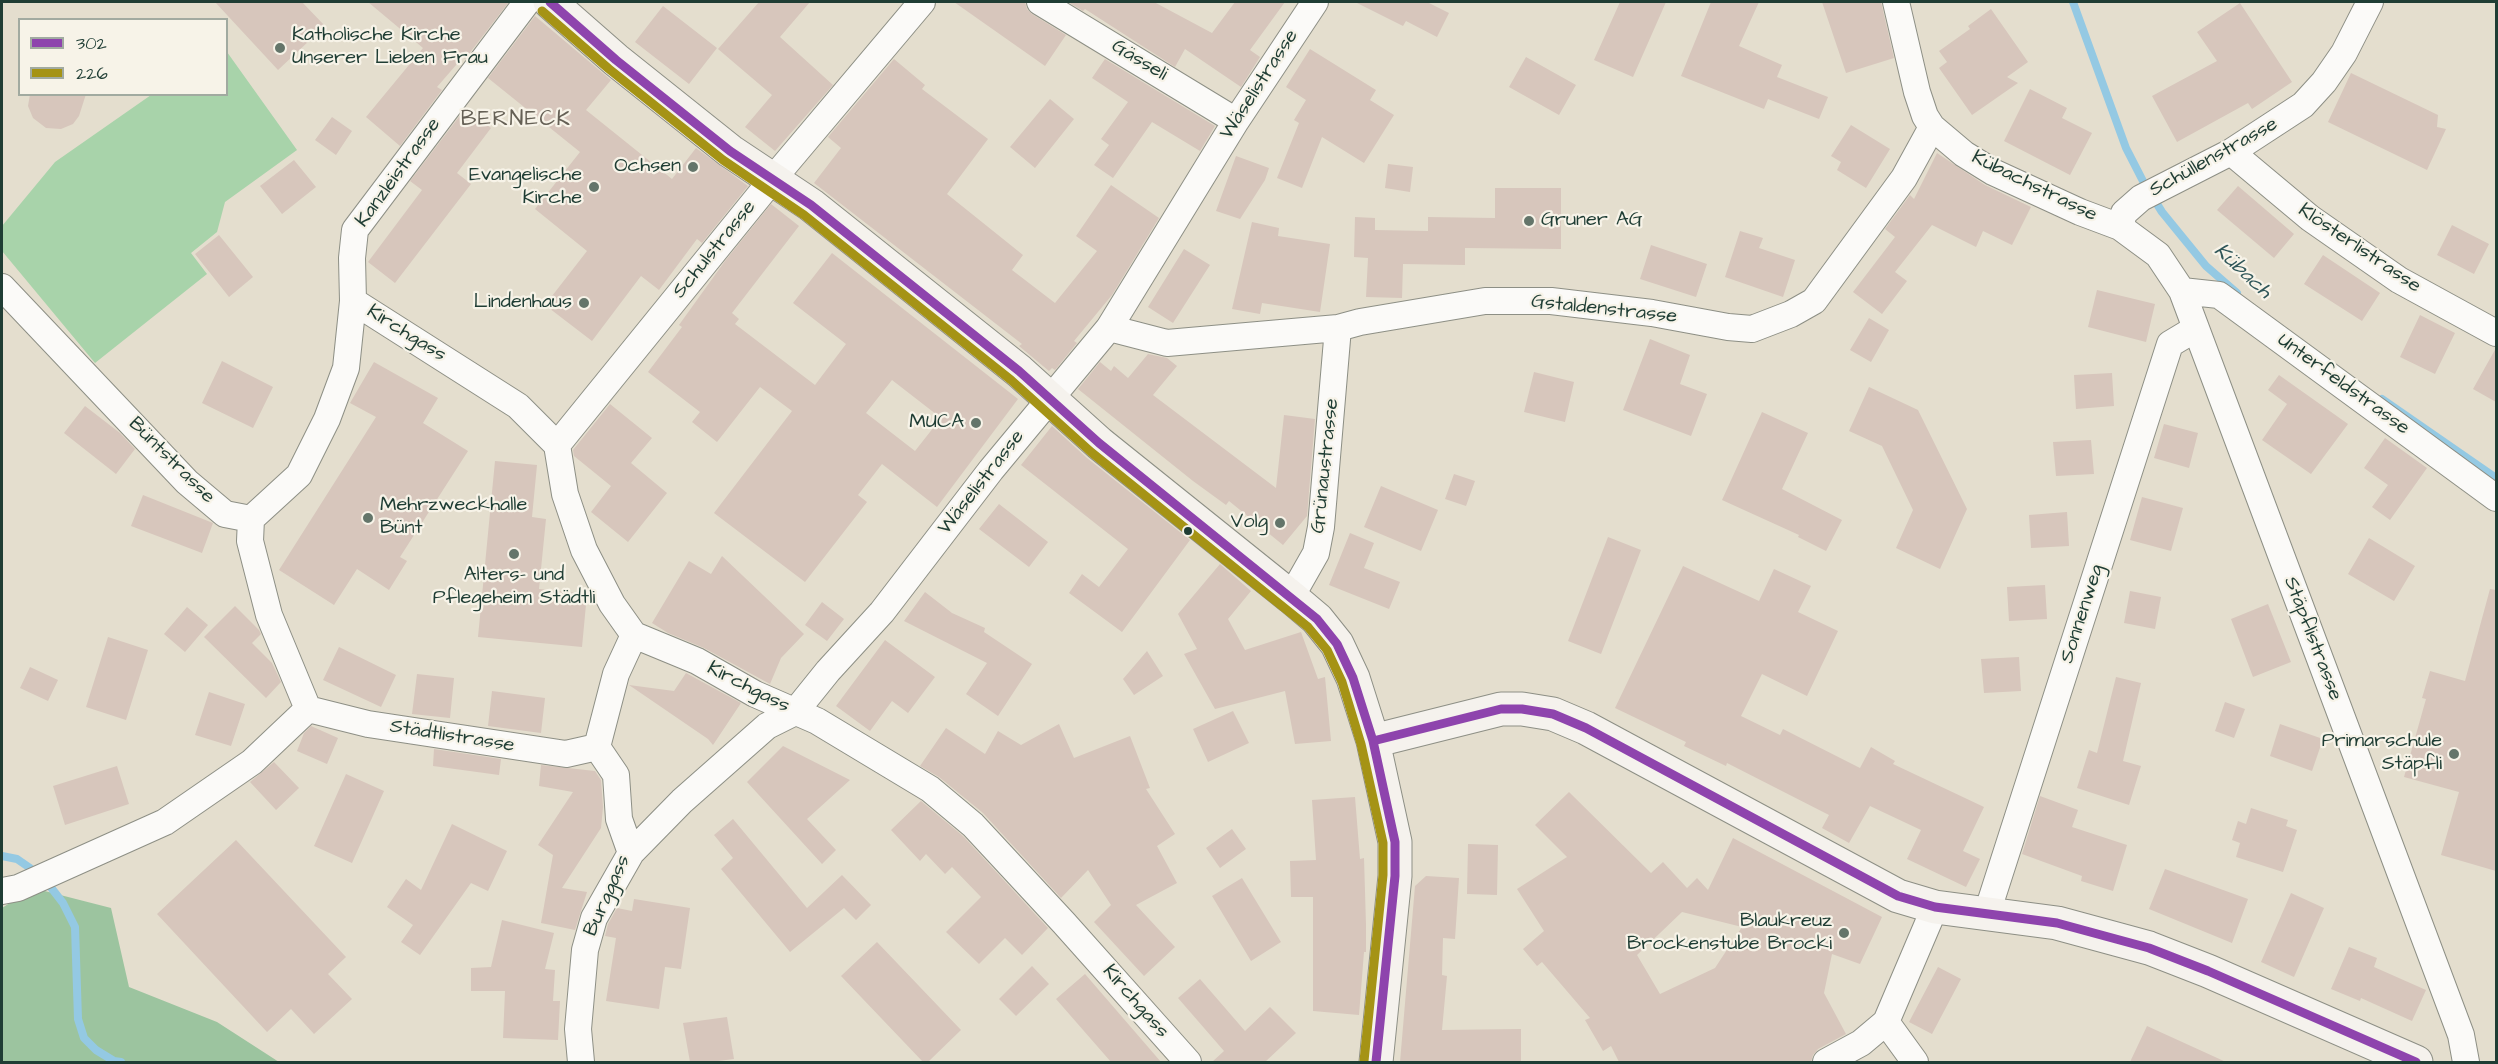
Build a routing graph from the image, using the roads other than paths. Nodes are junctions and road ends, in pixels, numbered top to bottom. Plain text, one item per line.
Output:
1 (527, 2) edge
2 (922, 2) edge
3 (1040, 2) edge
4 (1315, 2) edge
5 (1896, 2) edge
6 (2370, 2) edge
7 (555, 6) edge
8 (1236, 121) junction
9 (1932, 127) junction
10 (2231, 152) junction
11 (772, 180) junction
12 (2120, 226) junction
13 (2158, 255) joint
14 (2, 287) edge
15 (2182, 291) junction
16 (353, 301) junction
17 (1109, 328) junction
18 (1338, 328) junction
19 (2195, 329) junction
20 (2496, 333) edge
21 (1051, 397) junction
22 (557, 445) junction
23 (2496, 498) edge
24 (251, 519) junction
25 (1291, 597) junction
26 (634, 634) junction
27 (308, 709) junction
28 (795, 712) junction
29 (1373, 741) junction
30 (597, 747) junction
31 (631, 853) junction
32 (10, 890) edge
33 (1935, 907) junction
34 (1987, 913) junction
35 (1886, 1022) junction
36 (581, 1062) edge
37 (1188, 1062) edge
38 (1376, 1062) edge
39 (1826, 1062) edge
40 (1915, 1062) edge
41 (2416, 1062) edge
42 (2466, 1062) edge

1 - 16 street, Kanzleistrasse
2 - 11 street, Schulstrasse
3 - 8 street, Gässeli
4 - 8 street, Wäselistrasse
5 - 9 street, Kübachstrasse
6 - 10 street, Schüllenstrasse
7 - 11 main road
8 - 17 street, Wäselistrasse
9 - 12 street, Kübachstrasse
9 - 18 street, Gstaldenstrasse
10 - 12 street, Schüllenstrasse
10 - 20 street, Klösterlistrasse
11 - 21 main road
11 - 22 street, Schulstrasse
12 - 13 street, Kübachstrasse
13 - 15 street, Stäpflistrasse
14 - 24 street, Büntstrasse
15 - 19 street, Stäpflistrasse
15 - 23 street, Unterfeldstrasse
16 - 22 street, Kirchgass
16 - 24 street
17 - 18 street, Gstaldenstrasse
17 - 21 street, Wäselistrasse
18 - 25 street, Grünaustrasse
19 - 34 street, Sonnenweg
19 - 42 street, Stäpflistrasse
21 - 25 main road
21 - 28 street, Wäselistrasse
22 - 26 street
24 - 27 street
25 - 29 main road
26 - 28 street, Kirchgass
26 - 30 street
27 - 30 street, Städtlistrasse
27 - 32 street
28 - 31 street, Wäselistrasse
28 - 37 street, Kirchgass
29 - 33 main road
29 - 38 main road
30 - 31 street, Burggass
31 - 36 street, Burggass
33 - 34 main road
33 - 35 street
34 - 41 main road
35 - 39 street
35 - 40 street

